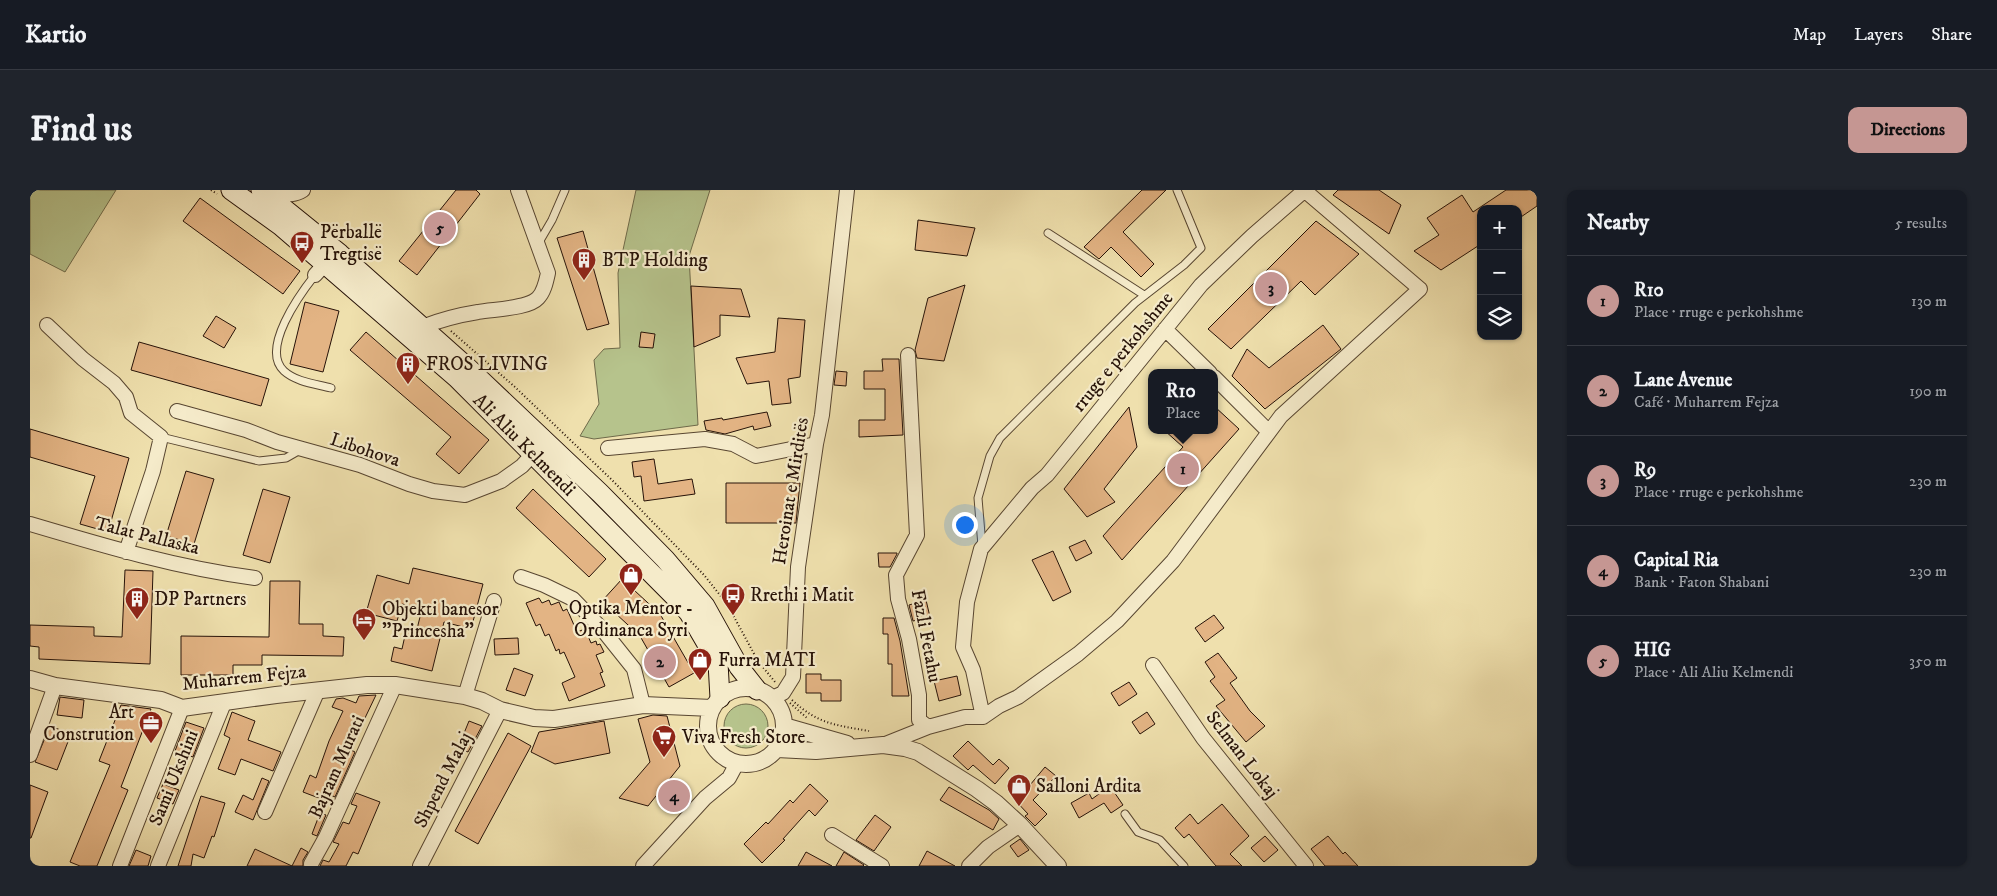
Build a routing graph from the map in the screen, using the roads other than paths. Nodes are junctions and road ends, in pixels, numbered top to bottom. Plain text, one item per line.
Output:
1 (232, 190) edge
2 (302, 190) edge
3 (518, 190) edge
4 (566, 190) edge
5 (847, 190) edge
6 (1177, 190) edge
7 (1305, 190) edge
8 (264, 192) edge
9 (1048, 232) dead end
10 (538, 244) junction
11 (320, 270) junction
12 (1144, 295) junction
13 (47, 325) dead end
14 (422, 327) junction
15 (1165, 329) junction
16 (908, 355) dead end
17 (1206, 369) edge
18 (1218, 381) edge
19 (331, 388) dead end
20 (177, 411) dead end
21 (1269, 432) junction
22 (161, 437) junction
23 (816, 444) junction
24 (302, 448) junction
25 (608, 448) dead end
26 (533, 454) junction
27 (30, 524) edge
28 (982, 549) junction
29 (126, 552) junction
30 (521, 577) dead end
31 (255, 578) dead end
32 (494, 601) dead end
33 (1153, 665) dead end
34 (30, 679) edge
35 (395, 685) junction
36 (55, 686) junction
37 (318, 690) junction
38 (764, 694) junction
39 (465, 696) junction
40 (716, 703) junction
41 (224, 704) junction
42 (643, 705) junction
43 (182, 708) junction
44 (500, 710) junction
45 (983, 717) junction
46 (784, 726) junction
47 (928, 727) junction
48 (883, 745) junction
49 (856, 746) junction
50 (777, 749) junction
51 (30, 755) edge
52 (737, 763) junction
53 (265, 812) dead end
54 (1125, 814) dead end
55 (1020, 825) junction
56 (832, 835) dead end
57 (311, 864) dead end
58 (120, 866) edge
59 (158, 866) edge
60 (420, 866) edge
61 (643, 866) edge
62 (882, 866) edge
63 (969, 866) edge
64 (1058, 866) edge
65 (1184, 866) edge
66 (1306, 866) edge

1 - 11 main road, Ali Aliu Kelmendi
2 - 8 street
3 - 10 street
4 - 10 lane
5 - 23 street, Heroinat e Mirditës
6 - 12 lane, rruge e perkohshme
7 - 15 street, rruge e perkohshme
7 - 21 street
8 - 14 main road, Ali Aliu Kelmendi
9 - 12 lane
10 - 14 street
11 - 19 lane
11 - 26 main road, Ali Aliu Kelmendi
12 - 28 lane, rruge e perkohshme
13 - 22 street
14 - 38 main road, Ali Aliu Kelmendi
15 - 17 street
15 - 28 street, rruge e perkohshme
16 - 47 street, Fazli Fetahu
18 - 21 street
20 - 24 street, Libohova
21 - 45 street
22 - 24 lane
22 - 29 street
23 - 25 street
23 - 38 street, Heroinat e Mirditës
24 - 26 street, Libohova
26 - 40 main road, Ali Aliu Kelmendi
27 - 29 street, Talat Pallaska
28 - 45 street, rruge e perkohshme
29 - 31 street, Talat Pallaska
30 - 42 street
32 - 39 street
33 - 66 street, Selman Lokaj
34 - 36 street, Muharrem Fejza
35 - 37 street, Muharrem Fejza
35 - 39 street, Muharrem Fejza
35 - 57 street, Bajram Murati
36 - 43 street, Muharrem Fejza
36 - 51 street
37 - 41 street, Muharrem Fejza
37 - 53 street
38 - 40 street
38 - 46 street
39 - 44 street, Muharrem Fejza
40 - 42 street, Muharrem Fejza
40 - 52 street
41 - 43 street, Muharrem Fejza
41 - 59 street, Sami Ukshini
42 - 44 street, Muharrem Fejza
43 - 58 street
44 - 60 street, Shpend Malaj
45 - 47 street
46 - 49 street
46 - 50 street
47 - 48 street
48 - 49 street
48 - 55 street
49 - 50 street
50 - 52 street
52 - 61 street
54 - 65 lane
55 - 63 street
55 - 64 street
56 - 62 street

